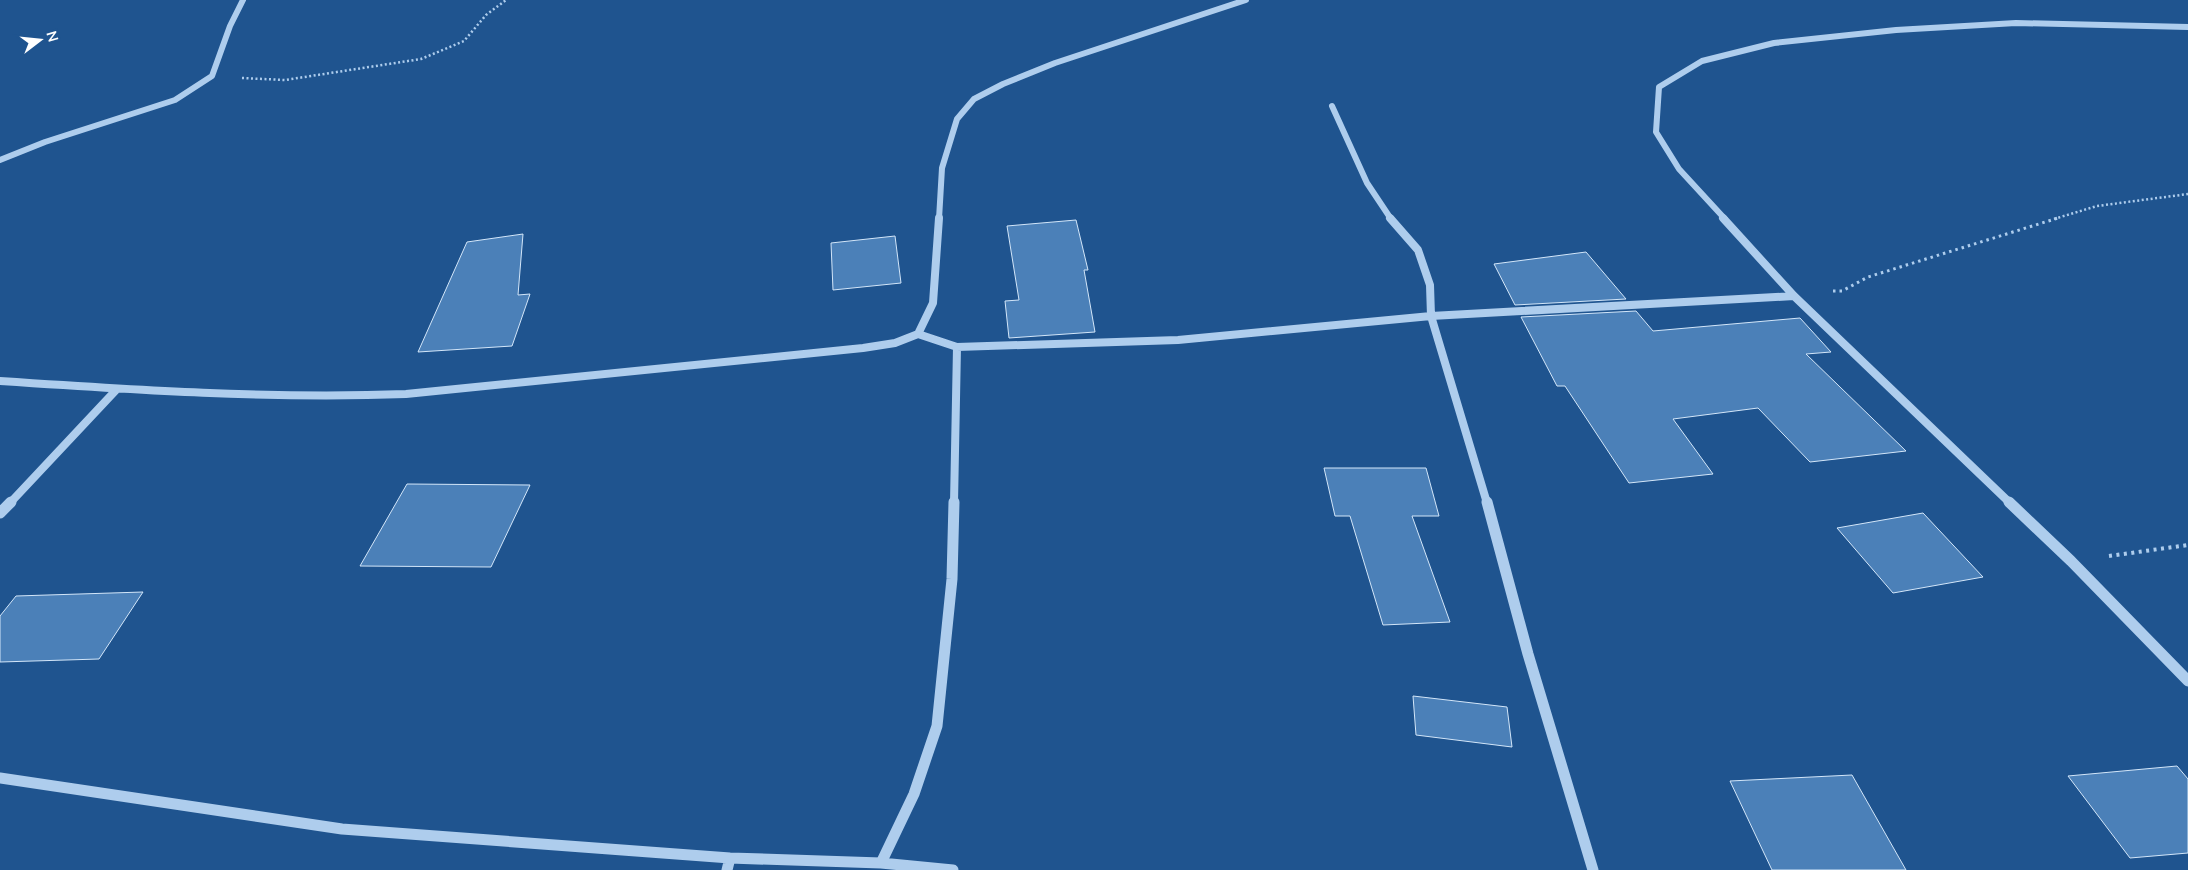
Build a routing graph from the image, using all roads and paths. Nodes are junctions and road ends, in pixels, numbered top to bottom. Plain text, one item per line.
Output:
1 (243, 0) edge
2 (506, 0) edge
3 (1246, 0) edge
4 (2188, 27) edge
5 (212, 76) junction
6 (1332, 106) dead end
7 (0, 160) edge
8 (2188, 194) edge
9 (1794, 296) junction
10 (1431, 316) junction
11 (918, 334) junction
12 (957, 347) junction
13 (0, 381) edge
14 (117, 389) junction
15 (0, 513) edge
16 (2188, 545) edge
17 (2071, 561) junction
18 (2188, 681) edge
19 (0, 778) edge
20 (881, 863) junction
21 (728, 864) edge
22 (953, 870) edge
23 (1593, 870) edge

1 - 5 street
2 - 5 path
3 - 11 street
4 - 9 street
5 - 7 street
6 - 10 street
8 - 9 path
9 - 10 street
9 - 17 street
10 - 12 street
10 - 23 street
11 - 12 street
11 - 14 street
12 - 20 street
13 - 14 street
14 - 15 street
16 - 17 path
17 - 18 street
19 - 21 street
20 - 21 street
20 - 22 street

